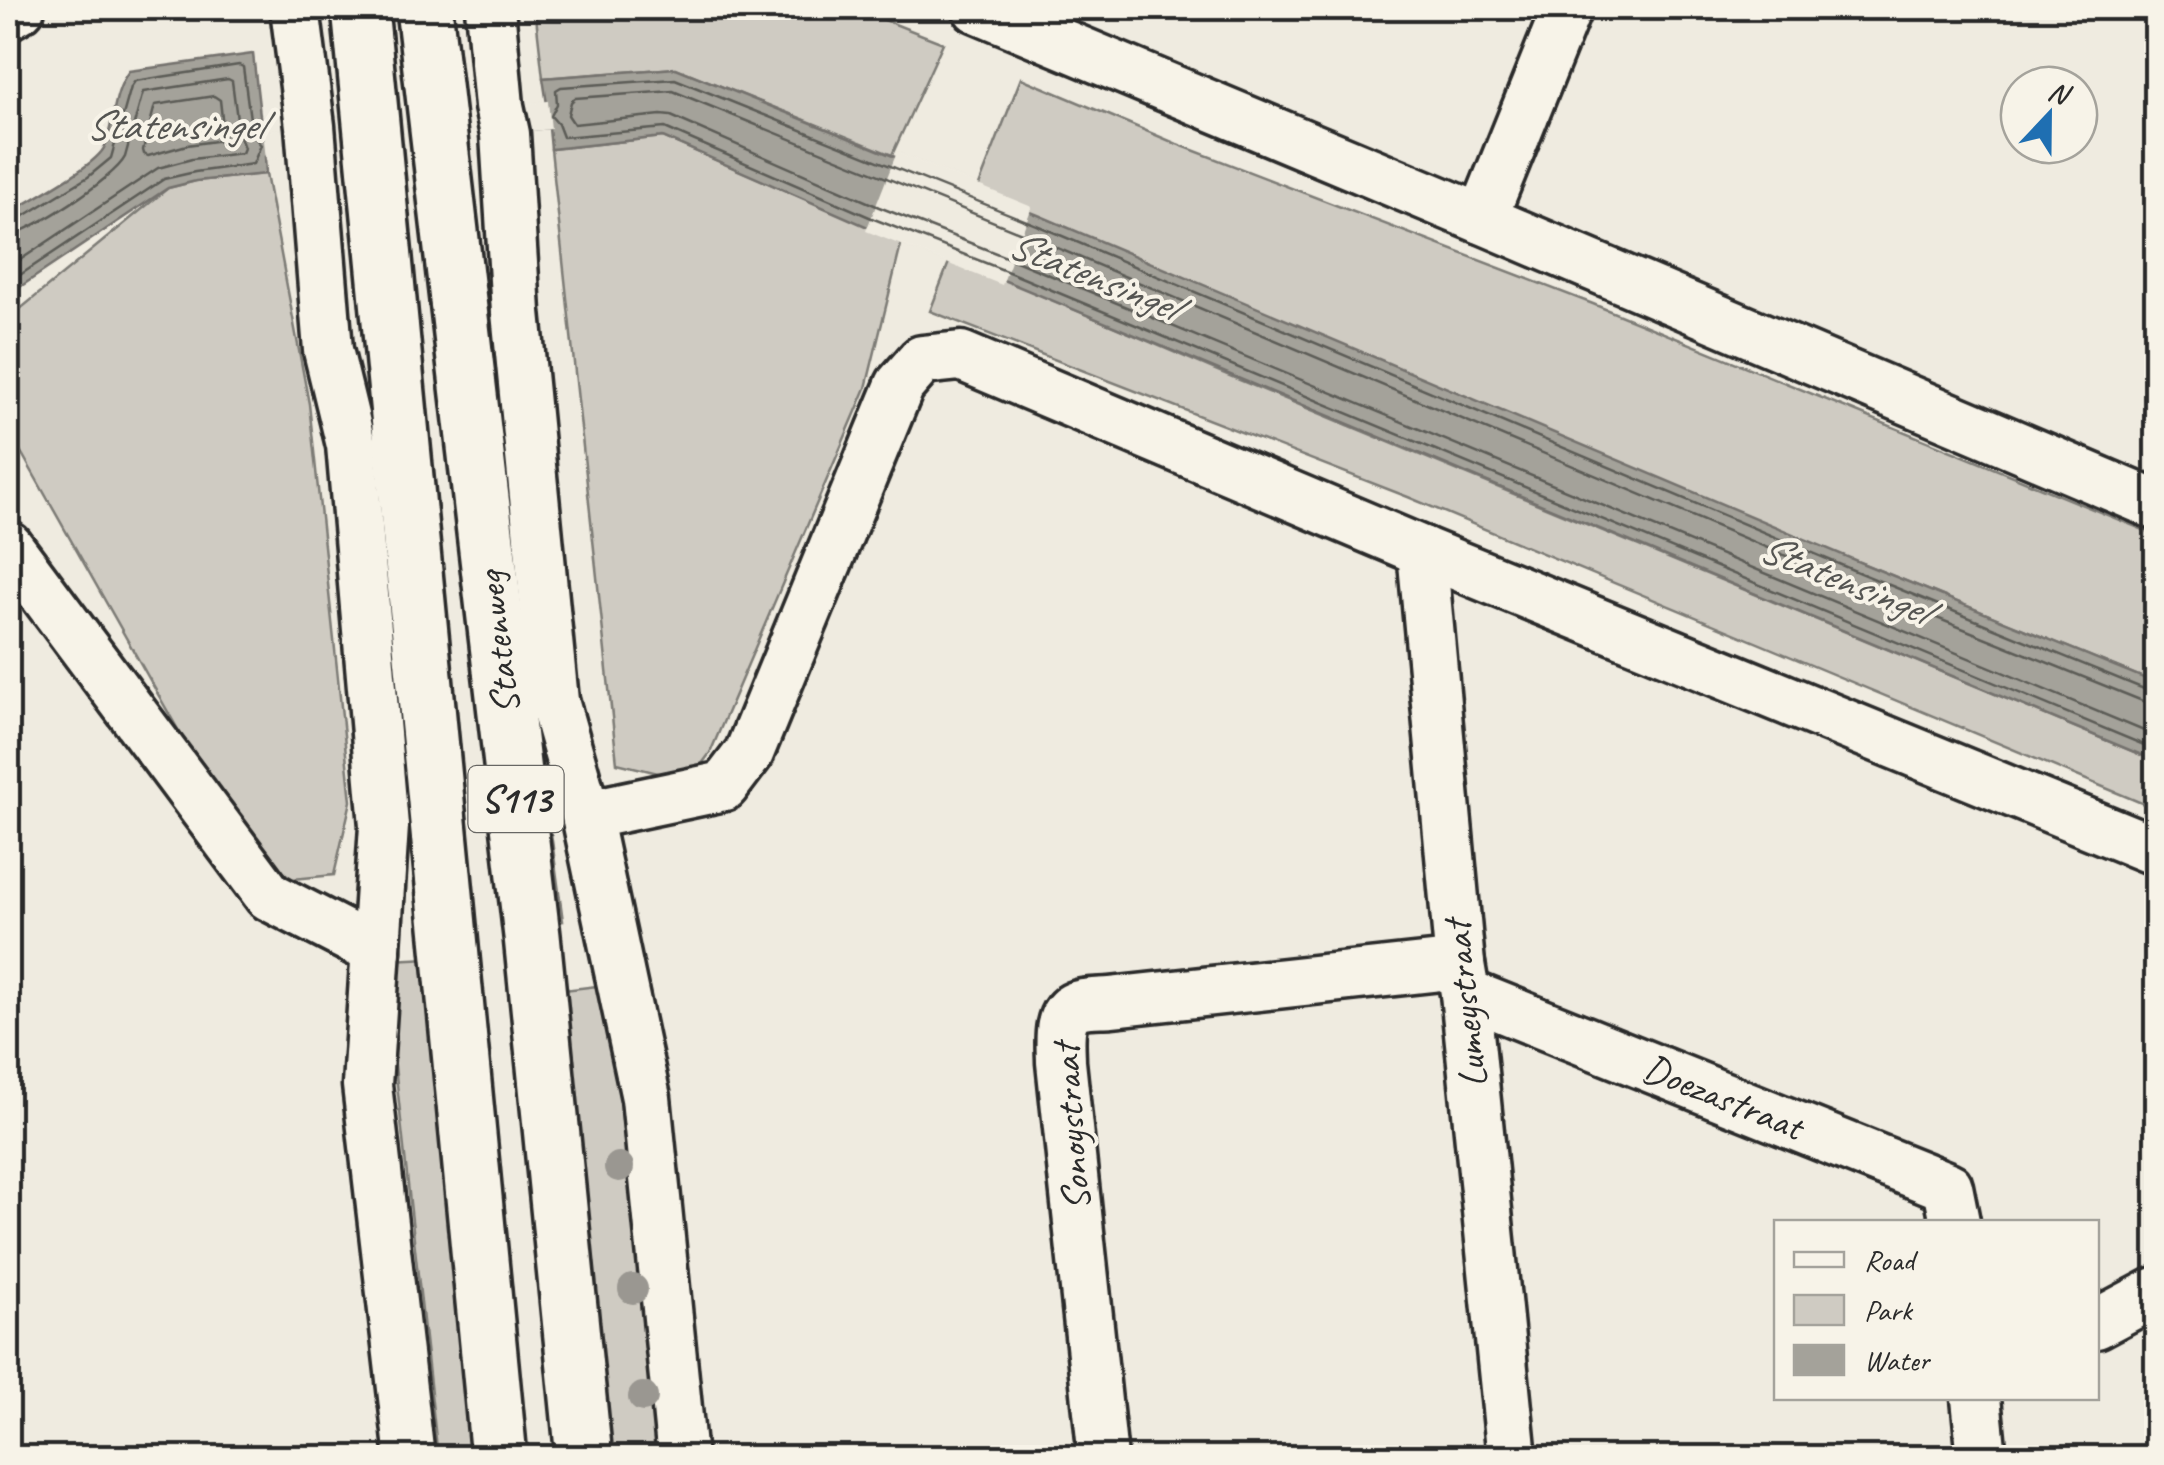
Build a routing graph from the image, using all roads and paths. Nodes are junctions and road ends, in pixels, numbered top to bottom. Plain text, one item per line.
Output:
1 (20, 8) edge
2 (295, 8) edge
3 (360, 8) edge
4 (424, 8) edge
5 (490, 8) edge
6 (977, 8) edge
7 (1566, 8) edge
8 (8, 16) edge
9 (1038, 18) edge
10 (1482, 218) junction
11 (2156, 505) edge
12 (8, 546) edge
13 (1422, 550) junction
14 (586, 815) junction
15 (2156, 850) edge
16 (376, 951) junction
17 (1462, 978) junction
18 (1955, 1220) edge
19 (2156, 1292) edge
20 (2099, 1322) edge
21 (1976, 1400) edge
22 (410, 1458) edge
23 (499, 1458) edge
24 (584, 1458) edge
25 (682, 1458) edge
26 (1103, 1458) edge
27 (1512, 1458) edge
28 (1982, 1458) edge

1 - 8 street
2 - 16 street
3 - 23 main road, Statenweg / S113
4 - 24 main road, Statenweg / S113
5 - 14 street, Statenweg
6 - 9 street
7 - 10 street
9 - 10 street
10 - 11 street
12 - 16 street
13 - 14 street
13 - 15 street
13 - 17 street, Lumeystraat
14 - 25 street, Statenweg
16 - 22 street
17 - 18 street, Doezastraat
17 - 26 street, Sonoystraat
17 - 27 street, Lumeystraat
19 - 20 street
21 - 28 street

